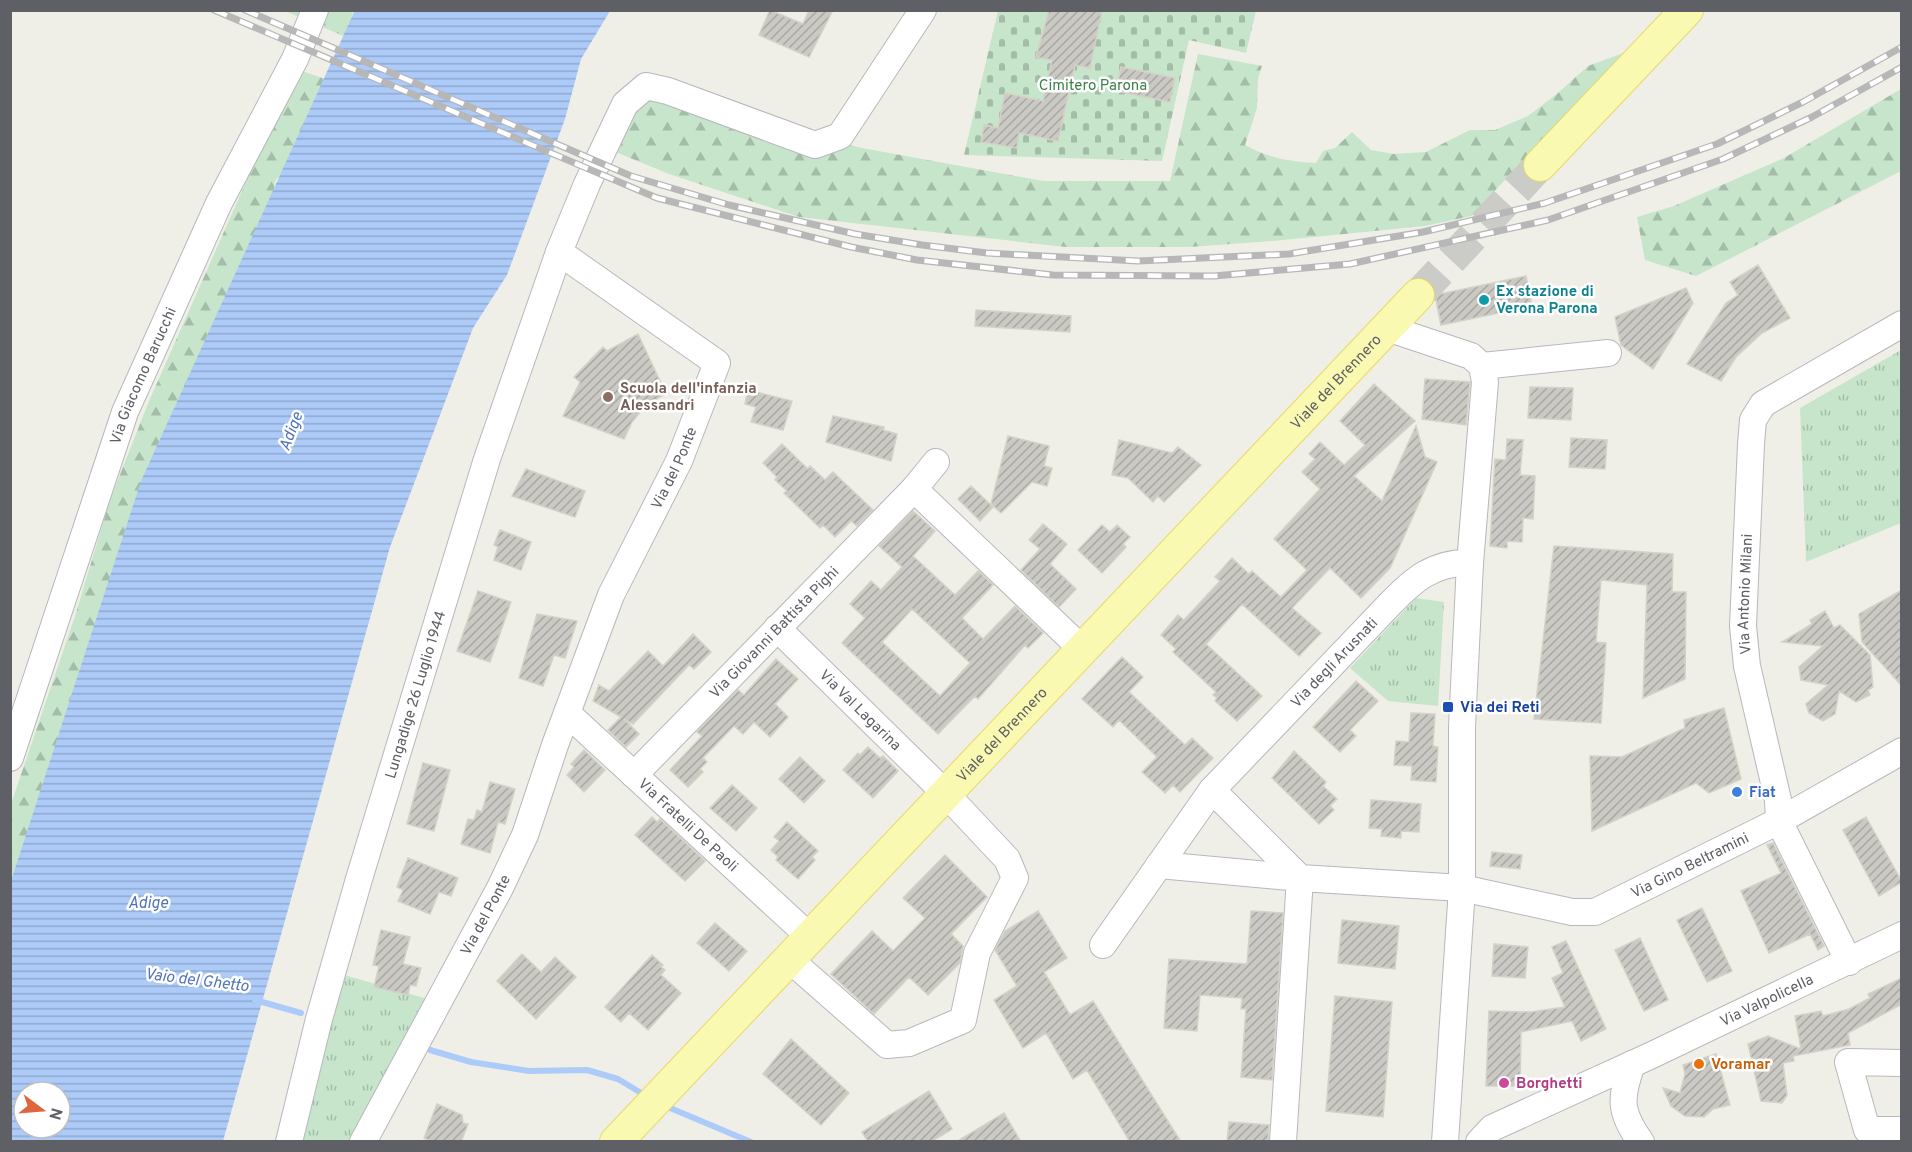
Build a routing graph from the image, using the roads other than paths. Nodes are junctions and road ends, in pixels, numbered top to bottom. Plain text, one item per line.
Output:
1 (315, 10) edge
2 (923, 10) edge
3 (1687, 10) edge
4 (1540, 165) tunnel mouth
5 (559, 252) junction
6 (1418, 295) tunnel mouth
7 (1902, 324) edge
8 (1387, 328) junction
9 (1608, 353) dead end
10 (1482, 366) junction
11 (936, 462) dead end
12 (914, 489) junction
13 (1470, 563) junction
14 (777, 628) junction
15 (1082, 649) junction
16 (567, 713) junction
17 (1902, 751) edge
18 (10, 758) edge
19 (634, 776) junction
20 (1212, 790) junction
21 (945, 793) junction
22 (1779, 821) junction
23 (1159, 865) junction
24 (1300, 878) junction
25 (1462, 888) junction
26 (1902, 935) edge
27 (810, 937) junction
28 (1103, 945) dead end
29 (789, 959) junction
30 (1849, 962) junction
31 (1902, 1063) edge
32 (1632, 1064) junction
33 (1902, 1130) edge
34 (618, 1139) edge
35 (289, 1142) edge
36 (363, 1142) edge
37 (1283, 1142) edge
38 (1445, 1142) edge
39 (1479, 1142) edge
40 (1641, 1142) edge

1 - 18 street, Via Giacomo Barucchi
2 - 5 street
3 - 4 main road
5 - 16 street, Via del Ponte
5 - 35 street, Lungadige 26 Luglio 1944
6 - 8 main road, Viale del Brennero
7 - 22 street, Via Antonio Milani
8 - 10 street
8 - 15 main road, Viale del Brennero
9 - 10 street
10 - 13 street
11 - 12 street, Via Giovanni Battista Pighi
12 - 14 street, Via Giovanni Battista Pighi
12 - 15 street
13 - 20 street, Via degli Arusnati
13 - 25 street
14 - 19 street, Via Giovanni Battista Pighi
14 - 21 street, Via Val Lagarina
15 - 21 main road, Viale del Brennero
16 - 19 street, Via Fratelli De Paoli
16 - 36 street, Via del Ponte
17 - 22 street, Via Gino Beltramini
19 - 27 street, Via Fratelli De Paoli
20 - 23 street, Via degli Arusnati
20 - 24 street
21 - 27 main road, Viale del Brennero
21 - 29 street, Via Val Lagarina
22 - 25 street, Via Gino Beltramini
22 - 30 street, Via Antonio Milani
23 - 24 street
23 - 28 street, Via degli Arusnati
24 - 25 street
24 - 37 street
25 - 38 street
26 - 30 street, Via Valpolicella
27 - 29 main road, Viale del Brennero
29 - 34 main road, Viale del Brennero
30 - 32 street, Via Valpolicella
31 - 33 street
32 - 39 street, Via Valpolicella
32 - 40 street

